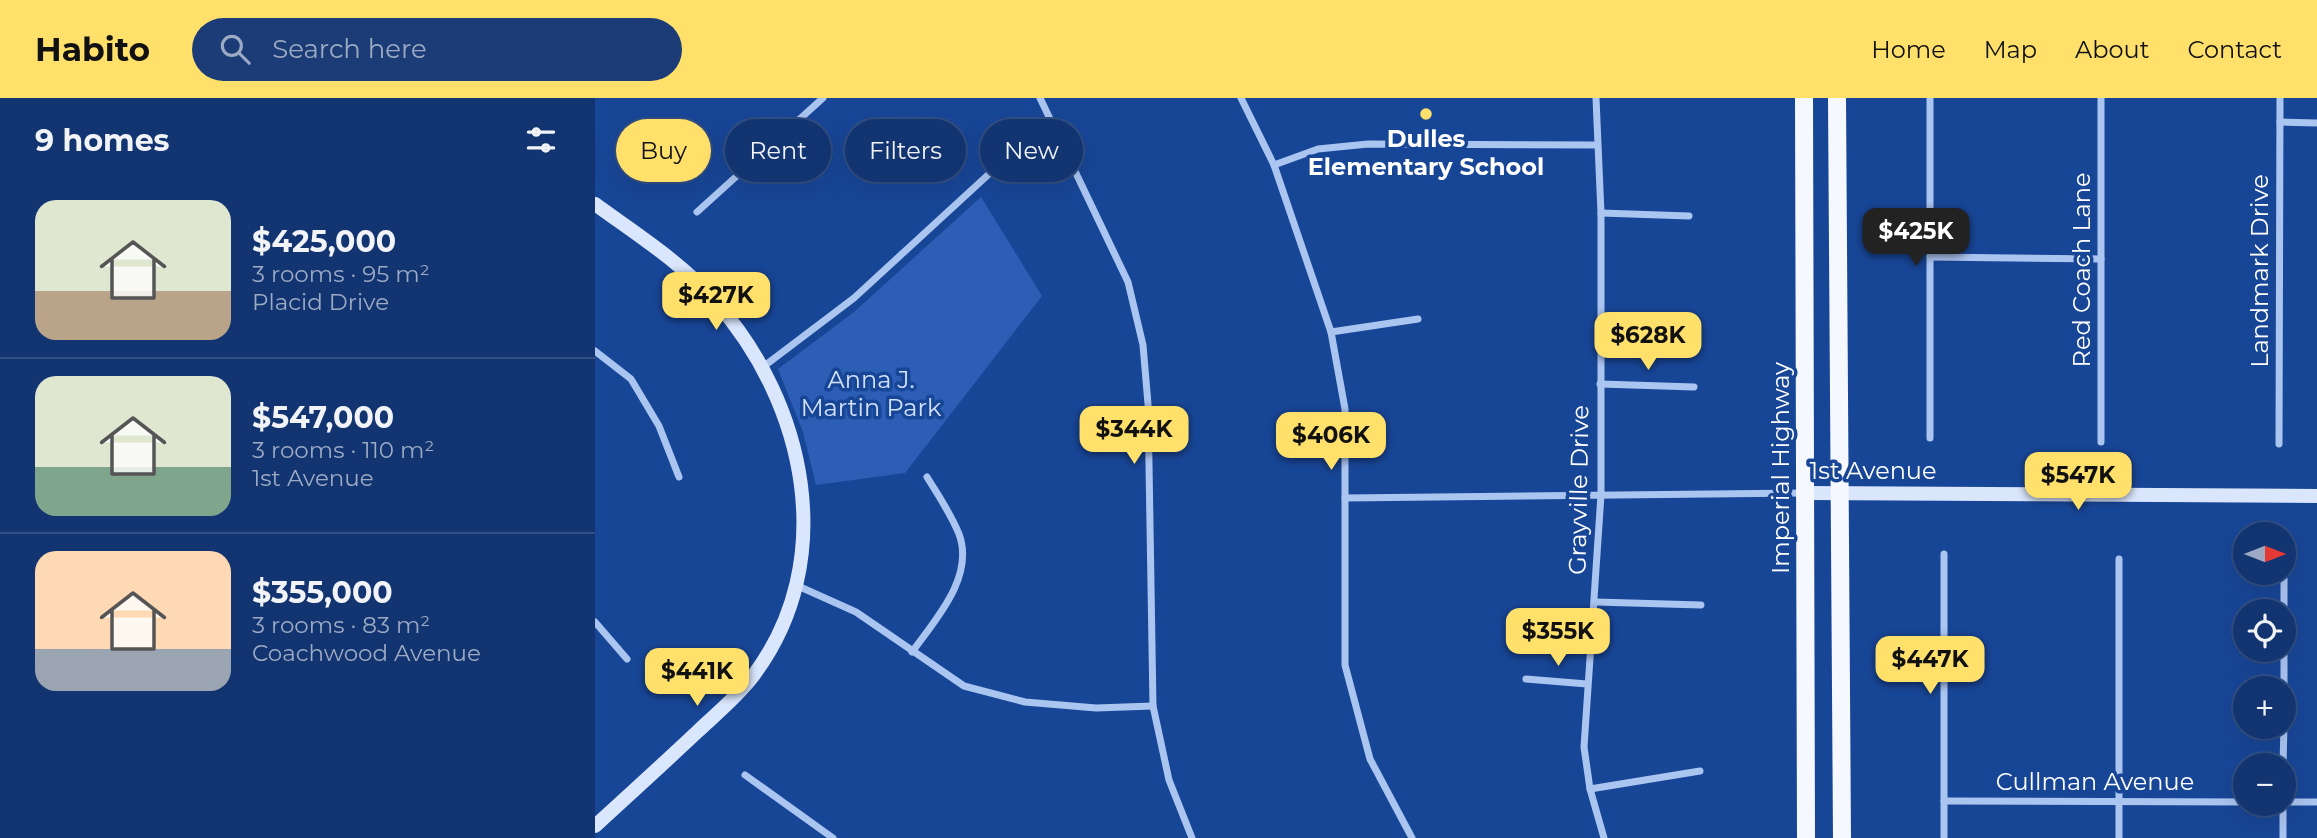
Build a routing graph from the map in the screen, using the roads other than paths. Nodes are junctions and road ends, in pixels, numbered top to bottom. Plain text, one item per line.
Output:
1 (823, 98) edge
2 (1040, 98) edge
3 (1241, 98) edge
4 (1596, 98) edge
5 (1804, 98) edge
6 (1837, 98) edge
7 (1930, 98) edge
8 (2101, 98) edge
9 (2280, 98) edge
10 (1050, 119) edge
11 (2280, 122) junction
12 (2317, 123) edge
13 (1597, 145) junction
14 (1274, 165) junction
15 (980, 182) edge
16 (1081, 182) edge
17 (595, 204) edge
18 (697, 212) dead end
19 (1601, 213) junction
20 (1689, 216) dead end
21 (1930, 257) junction
22 (2101, 260) junction
23 (1418, 319) dead end
24 (1331, 332) junction
25 (595, 351) edge
26 (763, 367) junction
27 (1600, 384) junction
28 (1694, 387) dead end
29 (1930, 438) dead end
30 (2101, 442) dead end
31 (2279, 444) dead end
32 (678, 477) dead end
33 (927, 477) dead end
34 (1807, 493) junction
35 (1840, 493) junction
36 (1601, 495) junction
37 (2317, 496) edge
38 (1345, 498) junction
39 (1944, 554) dead end
40 (2119, 559) dead end
41 (798, 586) junction
42 (1596, 602) junction
43 (1701, 605) dead end
44 (595, 622) edge
45 (912, 652) junction
46 (627, 659) dead end
47 (1526, 679) dead end
48 (1587, 684) junction
49 (1153, 706) junction
50 (1700, 771) dead end
51 (745, 775) dead end
52 (1590, 789) junction
53 (1944, 801) junction
54 (2119, 802) junction
55 (2233, 802) edge
56 (2317, 802) edge
57 (2296, 803) edge
58 (2284, 816) edge
59 (595, 826) edge
60 (833, 838) edge
61 (1192, 838) edge
62 (1412, 838) edge
63 (1604, 838) edge
64 (1806, 838) edge
65 (1842, 838) edge
66 (1944, 838) edge
67 (2119, 838) edge
68 (2283, 838) edge

1 - 18 street
2 - 10 street
3 - 14 street
4 - 13 street, Grayville Drive
5 - 34 main road, Imperial Highway
6 - 35 main road
7 - 21 street
8 - 22 street, Red Coach Lane
9 - 11 street, Landmark Drive
11 - 12 street
11 - 31 street, Landmark Drive
13 - 14 street
13 - 19 street, Grayville Drive
14 - 24 street
15 - 26 street
16 - 49 street
17 - 26 street
19 - 20 street
19 - 27 street, Grayville Drive
21 - 22 street
21 - 29 street
22 - 30 street, Red Coach Lane
23 - 24 street
24 - 38 street
25 - 32 street
26 - 41 street
27 - 28 street
27 - 36 street, Grayville Drive
33 - 45 street
34 - 35 street, 1st Avenue
34 - 36 street, 1st Avenue
34 - 64 main road, Imperial Highway
35 - 37 street, 1st Avenue
35 - 65 main road
36 - 38 street, 1st Avenue
36 - 42 street, Grayville Drive
38 - 62 street
39 - 53 street
40 - 54 street
41 - 45 street
41 - 59 street
42 - 43 street
42 - 48 street, Grayville Drive
44 - 46 street
45 - 49 street
47 - 48 street
48 - 52 street, Grayville Drive
49 - 61 street
50 - 52 street
51 - 60 street
52 - 63 street, Grayville Drive
53 - 54 street, Cullman Avenue
53 - 66 street
54 - 55 street, Cullman Avenue
54 - 67 street
56 - 57 street
58 - 68 street

